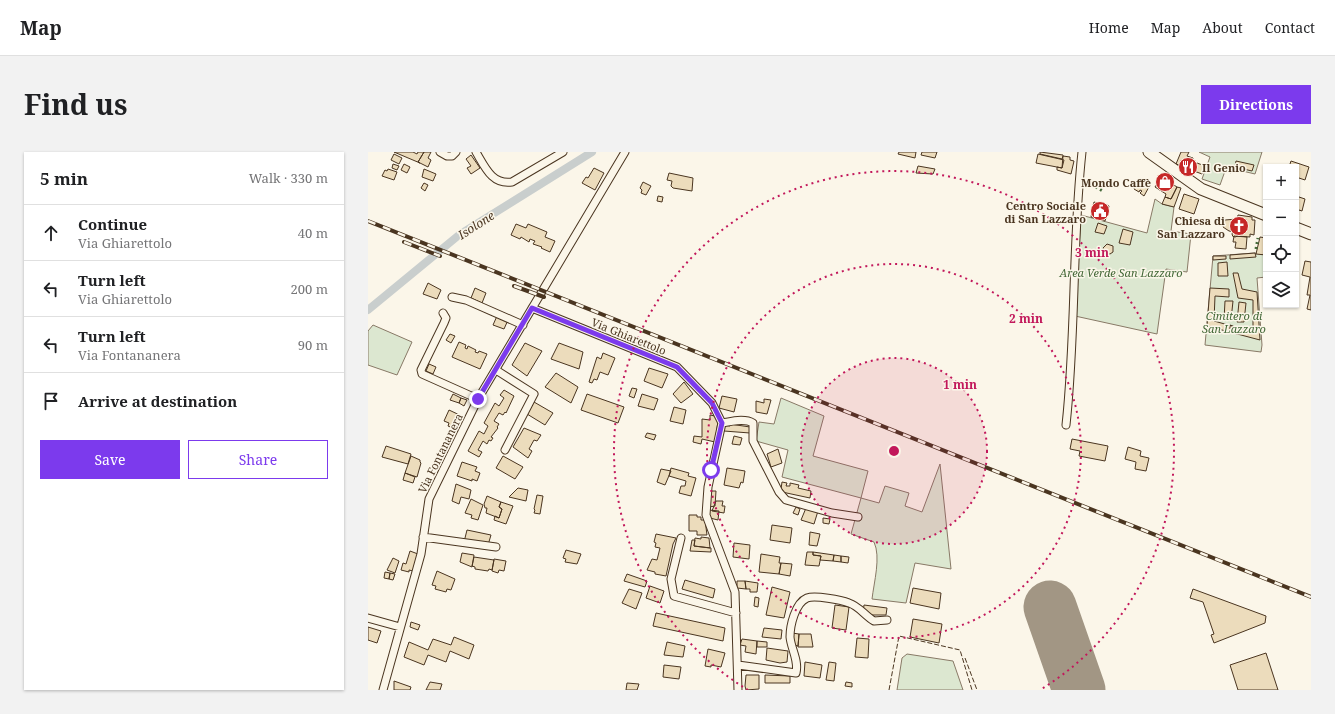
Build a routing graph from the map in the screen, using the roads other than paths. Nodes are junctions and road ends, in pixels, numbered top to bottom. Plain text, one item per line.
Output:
1 (440, 152) edge
2 (456, 152) edge
3 (476, 152) edge
4 (563, 152) edge
5 (625, 152) edge
6 (1082, 152) edge
7 (1149, 152) edge
8 (1263, 215) edge
9 (1299, 229) edge
10 (1311, 234) edge
11 (452, 297) dead end
12 (532, 308) junction
13 (443, 313) dead end
14 (523, 325) junction
15 (496, 370) junction
16 (478, 399) junction
17 (722, 423) junction
18 (1066, 425) dead end
19 (505, 450) dead end
20 (858, 517) dead end
21 (423, 537) junction
22 (681, 538) dead end
23 (496, 547) dead end
24 (736, 613) junction
25 (368, 618) edge
26 (887, 620) dead end
27 (400, 627) junction
28 (738, 665) junction
29 (383, 690) edge
30 (738, 690) edge

1 - 2 street
3 - 4 street
5 - 12 street
6 - 18 street
7 - 8 main road
9 - 10 main road
11 - 14 street
12 - 14 street, Via Fontananera
12 - 17 street, Via Ghiarettolo
13 - 16 street
14 - 15 street, Via Fontananera
15 - 16 street, Via Fontananera
15 - 19 street
16 - 21 street, Via Fontananera
17 - 20 street
17 - 24 street
21 - 23 street
21 - 27 street, Via Fontananera
22 - 24 street
24 - 28 street
25 - 27 street
26 - 28 street
27 - 29 street, Via Fontananera
28 - 30 street

